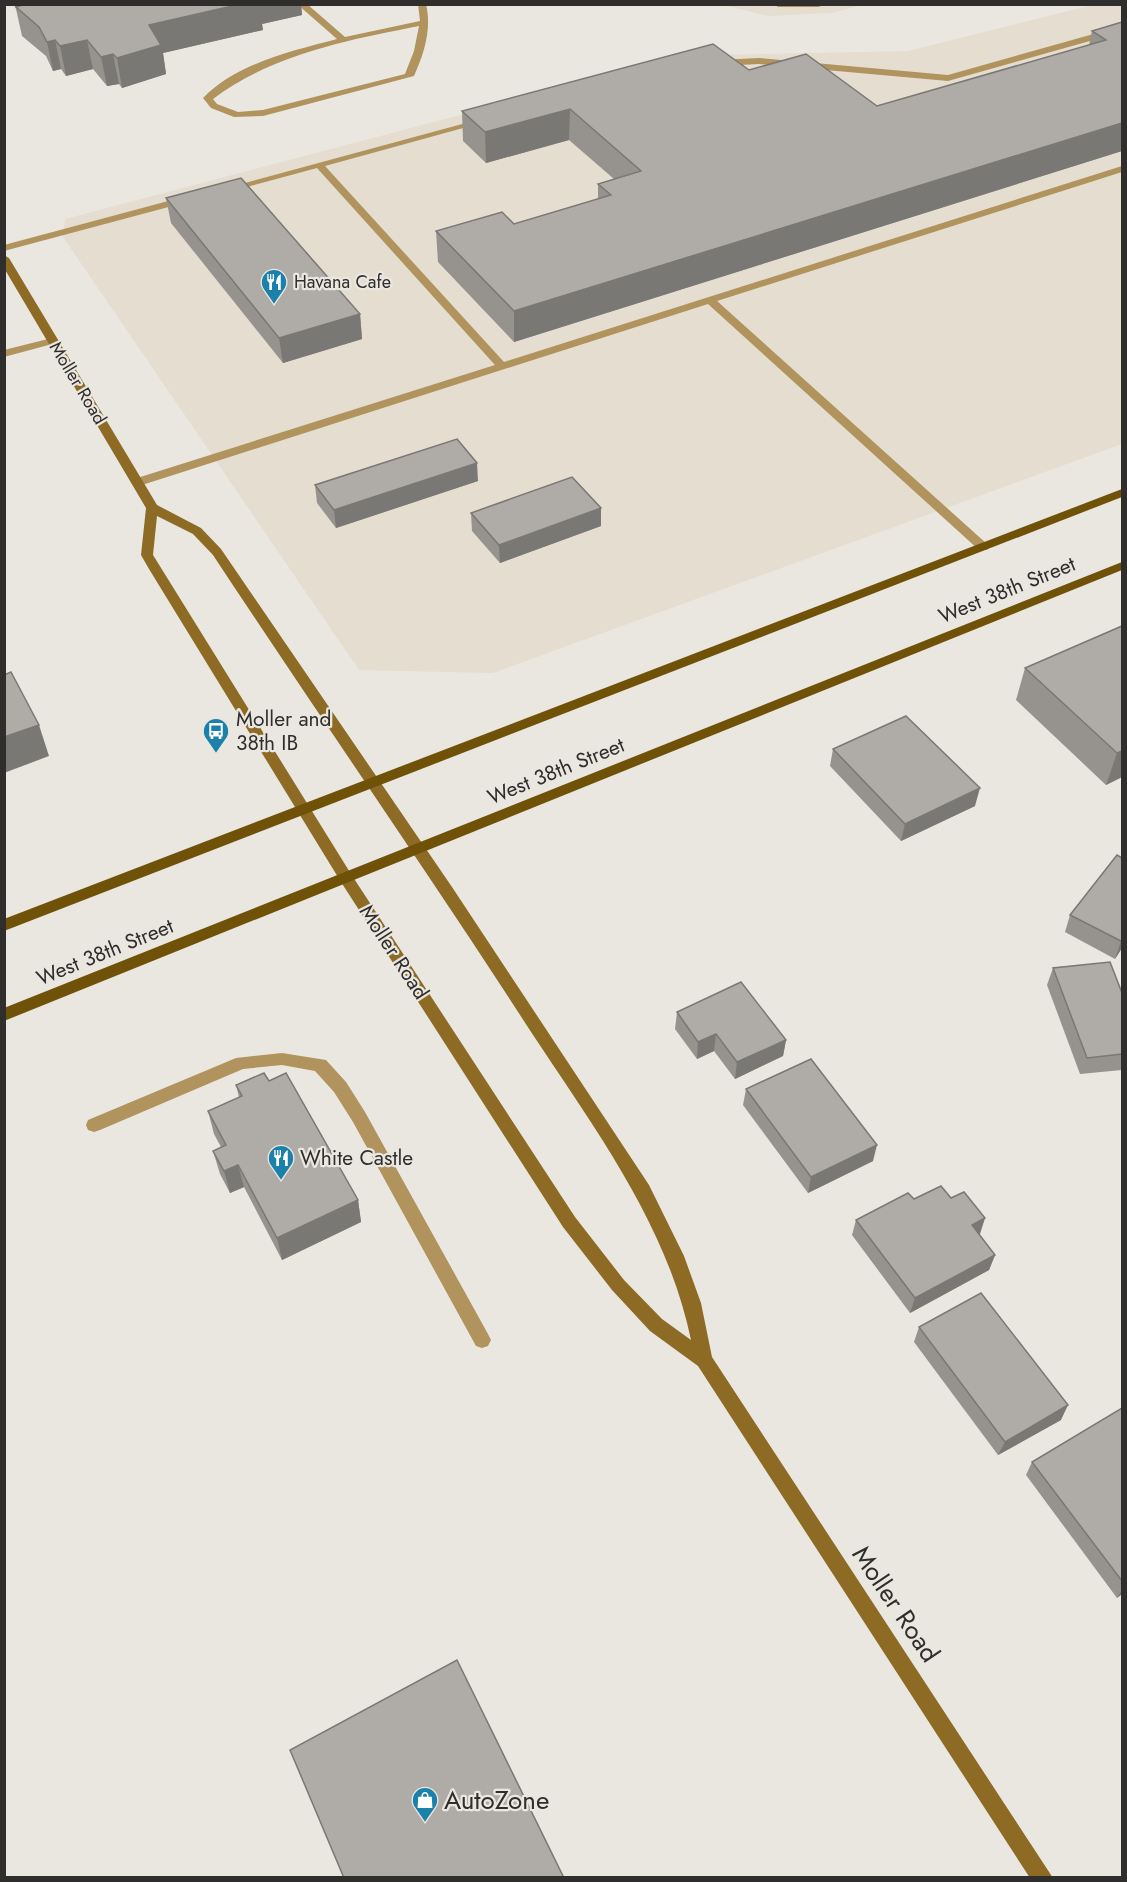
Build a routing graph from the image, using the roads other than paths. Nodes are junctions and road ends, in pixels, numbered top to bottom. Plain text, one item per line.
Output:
1 (301, 4) edge
2 (423, 4) edge
3 (778, 4) edge
4 (819, 4) edge
5 (423, 23) junction
6 (1122, 29) edge
7 (344, 40) junction
8 (704, 64) edge
9 (489, 119) edge
10 (319, 165) junction
11 (1122, 168) edge
12 (217, 192) edge
13 (194, 198) edge
14 (4, 248) edge
15 (4, 258) edge
16 (709, 300) junction
17 (52, 340) junction
18 (4, 354) edge
19 (502, 366) junction
20 (138, 482) junction
21 (1122, 493) edge
22 (153, 508) junction
23 (983, 547) junction
24 (1122, 566) edge
25 (371, 783) junction
26 (304, 809) junction
27 (419, 849) junction
28 (346, 878) junction
29 (4, 925) edge
30 (4, 1015) edge
31 (94, 1125) dead end
32 (482, 1340) dead end
33 (704, 1360) junction
34 (1043, 1878) edge

1 - 7 street
2 - 5 street
3 - 4 street
5 - 7 street
5 - 7 street
6 - 8 street
9 - 10 street
10 - 12 street
10 - 19 street
11 - 16 street
13 - 14 street
15 - 17 main road, Moller Road
16 - 19 street
16 - 23 street
17 - 18 street
17 - 20 main road, Moller Road
19 - 20 street
20 - 22 main road, Moller Road
21 - 23 main road
22 - 25 main road, Moller Road
22 - 26 main road, Moller Road
23 - 25 main road
24 - 27 main road, West 38th Street
25 - 26 main road
25 - 27 main road, Moller Road
26 - 28 main road, Moller Road
26 - 29 main road
27 - 28 main road, West 38th Street
27 - 33 main road, Moller Road
28 - 30 main road, West 38th Street
28 - 33 main road, Moller Road
31 - 32 street
33 - 34 main road, Moller Road

